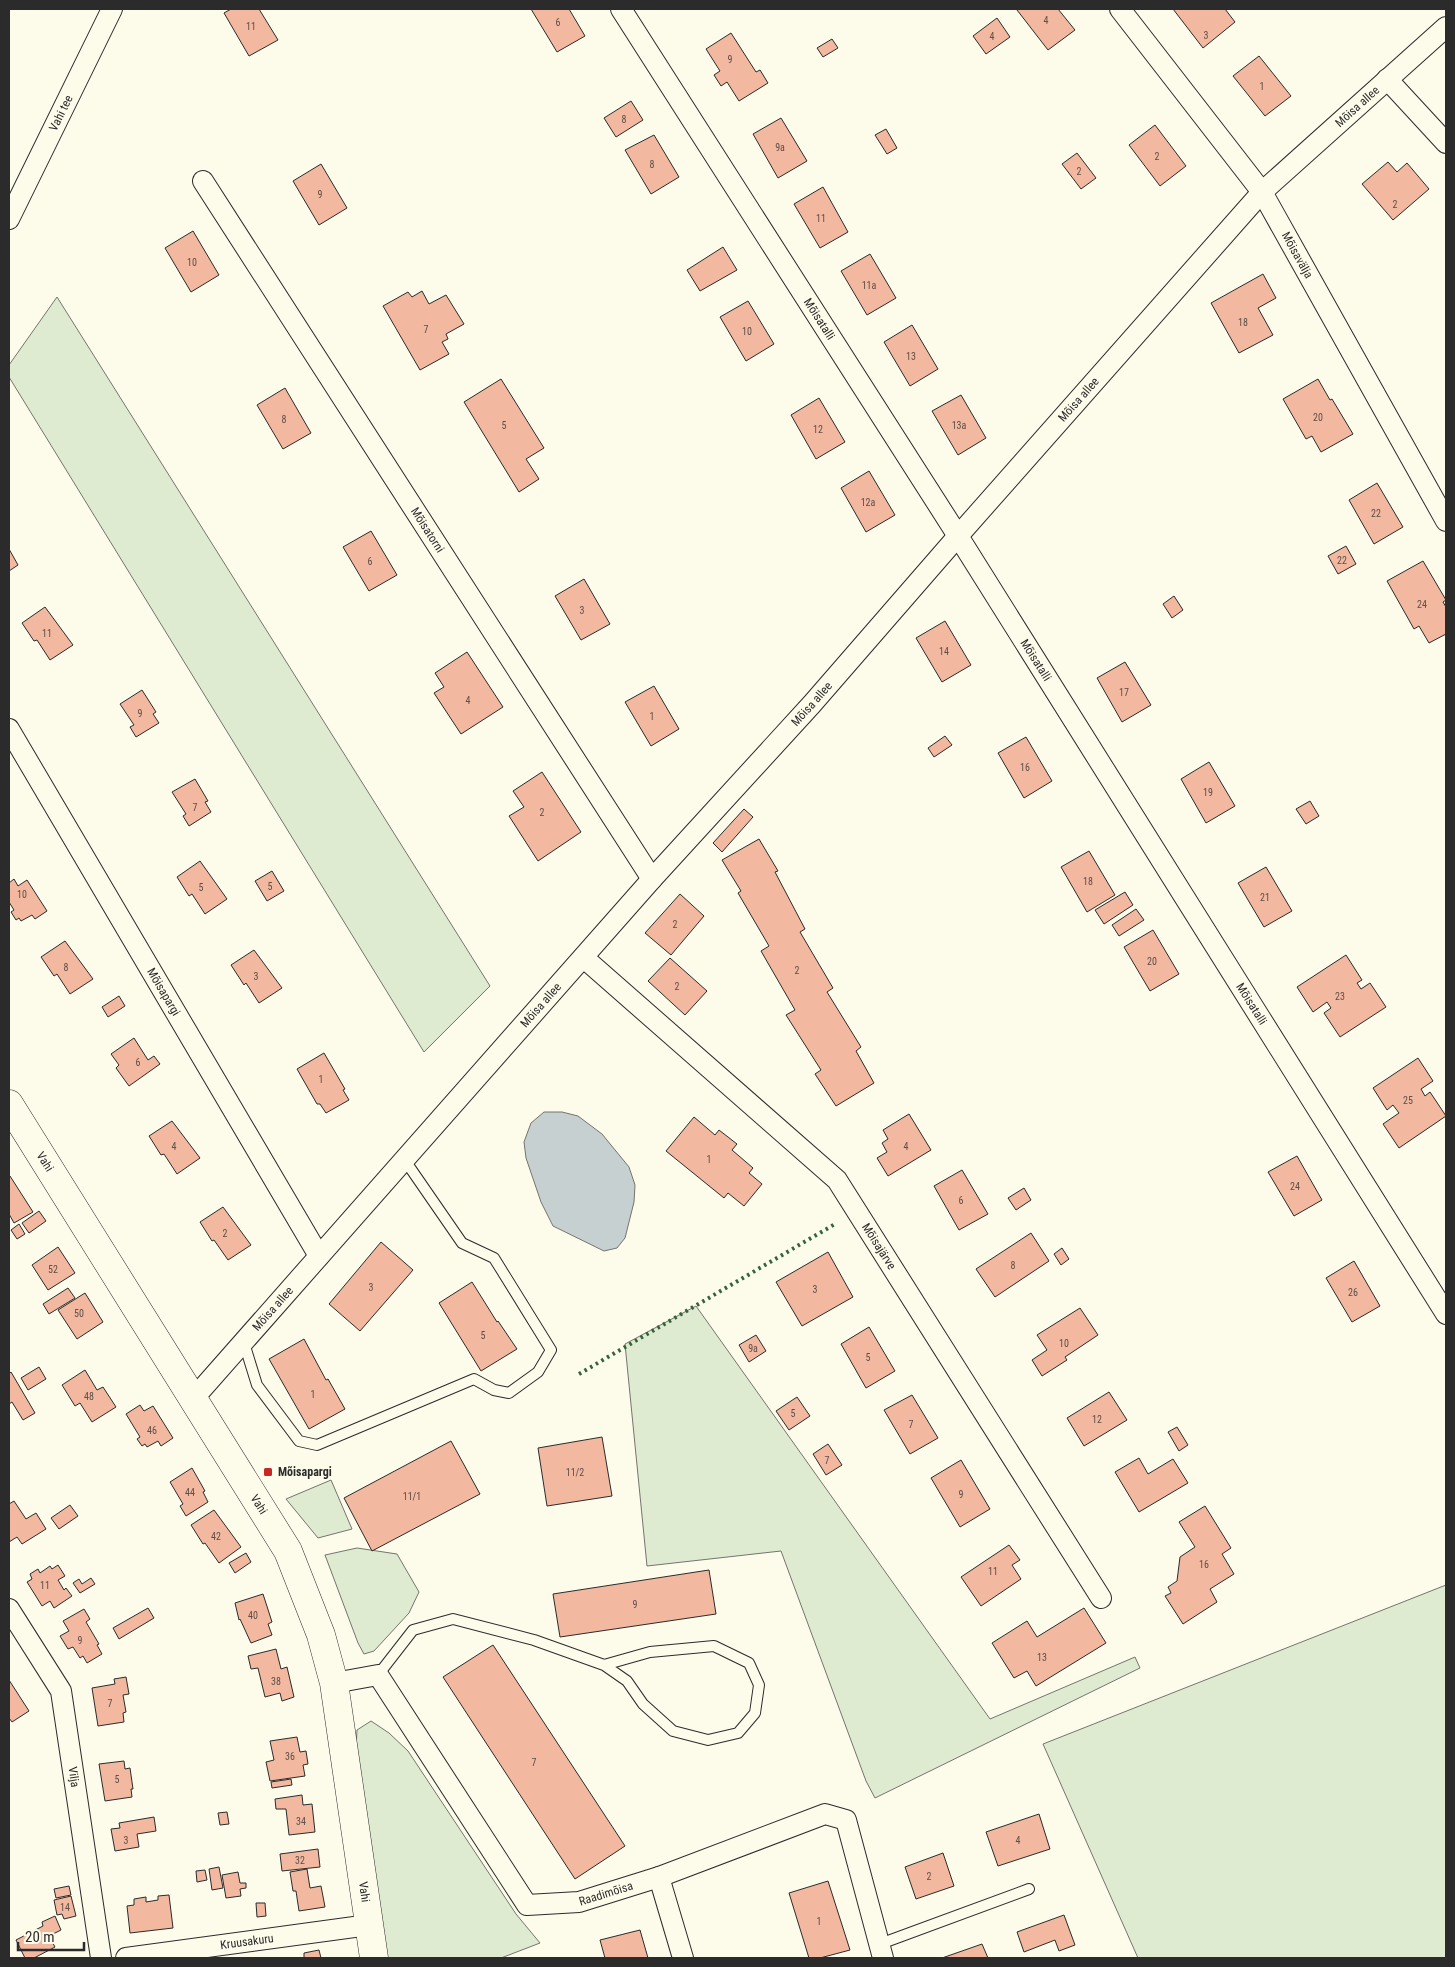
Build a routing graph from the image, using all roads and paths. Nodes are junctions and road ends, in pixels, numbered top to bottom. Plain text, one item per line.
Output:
1 (112, 9) edge
2 (621, 9) edge
3 (1120, 9) edge
4 (1446, 27) edge
5 (1387, 79) junction
6 (1446, 142) edge
7 (203, 181) dead end
8 (1262, 192) junction
9 (9, 219) edge
10 (1446, 521) edge
11 (958, 536) junction
12 (9, 728) edge
13 (652, 879) junction
14 (584, 958) junction
15 (9, 1104) edge
16 (404, 1159) junction
17 (319, 1256) junction
18 (1446, 1314) edge
19 (244, 1343) junction
20 (194, 1398) junction
21 (1101, 1598) dead end
22 (9, 1610) edge
23 (604, 1665) junction
24 (378, 1675) junction
25 (334, 1683) junction
26 (659, 1877) junction
27 (1029, 1889) dead end
28 (369, 1925) junction
29 (882, 1951) edge
30 (102, 1958) edge
31 (126, 1958) edge
32 (374, 1958) edge
33 (683, 1958) edge

1 - 9 street, Vahi tee
2 - 11 street, Mõisatalli
3 - 8 street, Mõisavälja
4 - 5 street, Mõisa allee
5 - 6 street
5 - 8 street, Mõisa allee
7 - 13 street, Mõisatorni
8 - 10 street, Mõisavälja
8 - 11 street, Mõisa allee
11 - 13 street, Mõisa allee
11 - 18 street, Mõisatalli
12 - 17 street, Mõisapargi
13 - 14 street, Mõisa allee
14 - 16 street, Mõisa allee
14 - 21 street, Mõisajärve
15 - 20 street, Vahi
16 - 17 street, Mõisa allee
16 - 19 lane
17 - 19 street, Mõisa allee
19 - 20 street, Mõisa allee
20 - 25 street, Vahi
22 - 30 street, Vilja
23 - 23 lane
23 - 24 lane
24 - 25 street
24 - 26 street, Raadimõisa
25 - 28 street, Vahi
26 - 29 street, Raadimõisa
26 - 33 street
27 - 29 lane
28 - 31 street, Kruusakuru
28 - 32 street, Vahi

